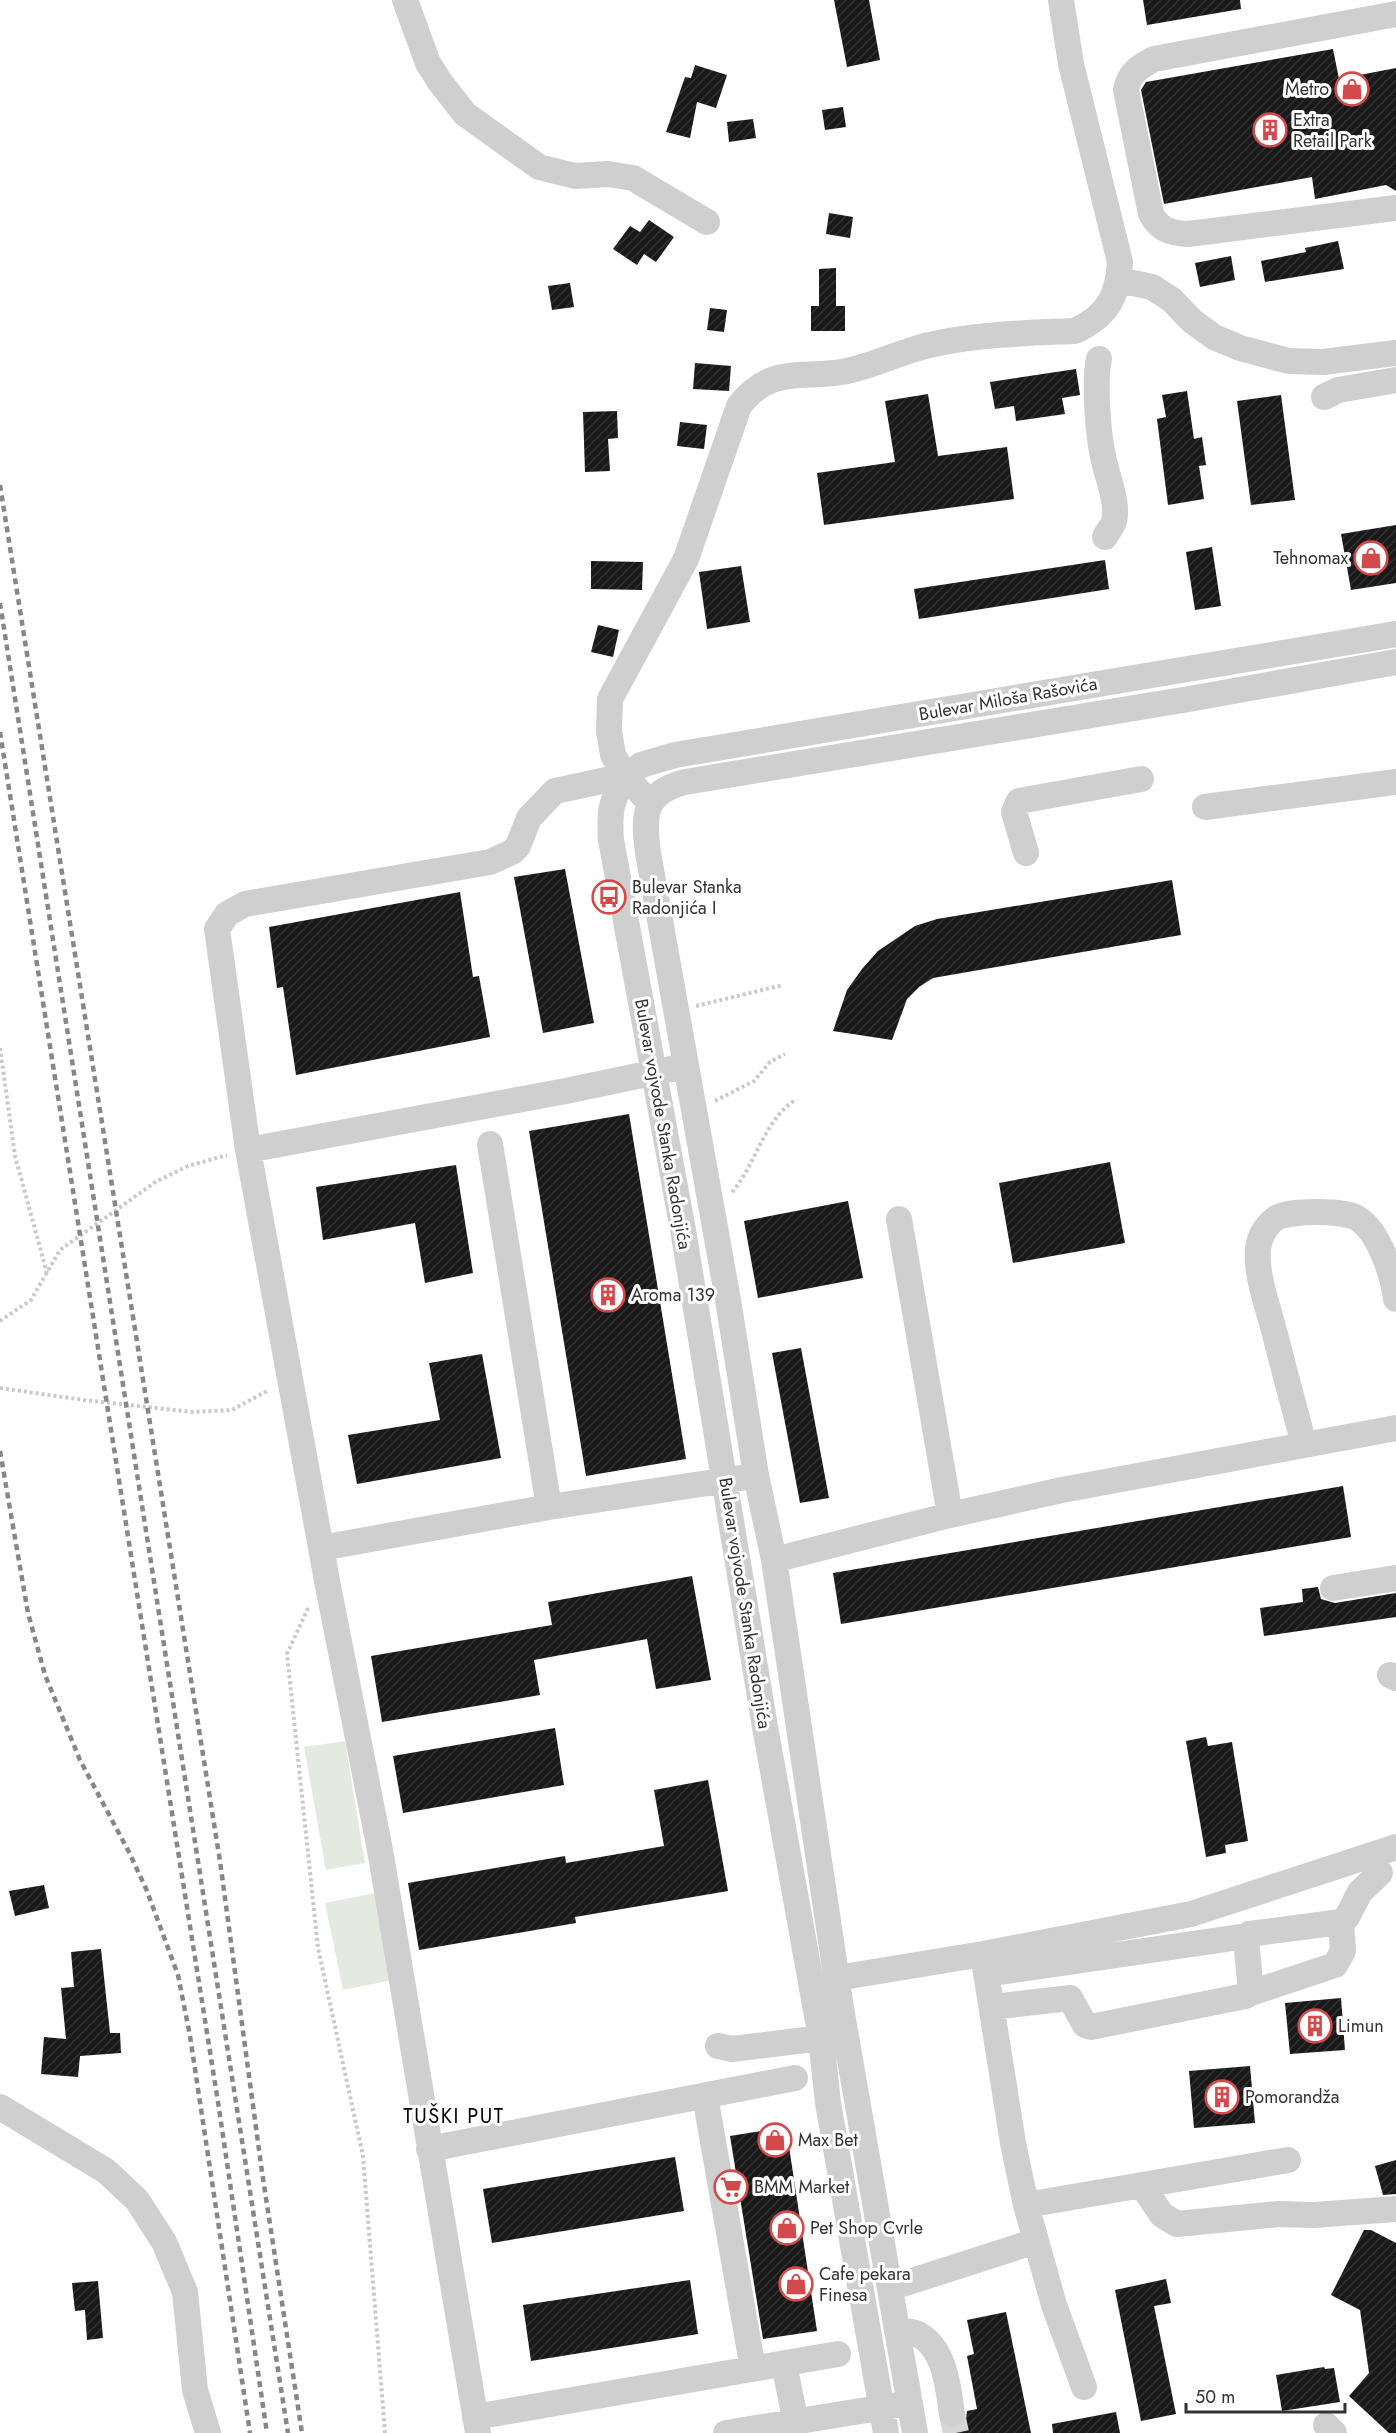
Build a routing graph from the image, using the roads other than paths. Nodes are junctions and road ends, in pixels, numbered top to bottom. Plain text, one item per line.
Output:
1 (405, 0) edge
2 (1061, 0) edge
3 (1396, 14) edge
4 (1396, 208) edge
5 (707, 222) dead end
6 (1119, 280) junction
7 (1396, 353) edge
8 (1099, 359) dead end
9 (1396, 380) edge
10 (1324, 397) dead end
11 (1105, 537) dead end
12 (1396, 634) edge
13 (1396, 662) edge
14 (625, 776) junction
15 (1141, 779) dead end
16 (1396, 782) edge
17 (650, 803) junction
18 (1205, 807) dead end
19 (1026, 853) dead end
20 (685, 1066) junction
21 (654, 1073) junction
22 (490, 1144) dead end
23 (248, 1150) junction
24 (899, 1219) dead end
25 (1396, 1299) edge
26 (1396, 1428) edge
27 (1304, 1445) junction
28 (756, 1475) junction
29 (725, 1481) junction
30 (549, 1507) junction
31 (950, 1515) junction
32 (321, 1548) junction
33 (774, 1560) junction
34 (1396, 1578) edge
35 (1333, 1588) dead end
36 (1396, 1846) edge
37 (1381, 1867) edge
38 (1341, 1922) junction
39 (1247, 1936) junction
40 (984, 1964) junction
41 (837, 1978) junction
42 (1251, 1994) junction
43 (992, 2007) junction
44 (833, 2036) junction
45 (795, 2078) dead end
46 (739, 2090) junction
47 (705, 2096) junction
48 (0, 2107) edge
49 (429, 2150) junction
50 (1288, 2160) dead end
51 (1143, 2187) junction
52 (1026, 2205) junction
53 (1396, 2209) edge
54 (1036, 2241) junction
55 (890, 2288) junction
56 (897, 2331) junction
57 (838, 2354) dead end
58 (784, 2364) junction
59 (753, 2369) junction
60 (1084, 2387) dead end
61 (910, 2403) junction
62 (881, 2407) junction
63 (952, 2414) tunnel mouth
64 (477, 2425) edge
65 (797, 2427) edge
66 (208, 2433) edge
67 (726, 2433) edge
68 (886, 2433) edge
69 (915, 2433) edge

1 - 5 street
2 - 6 street
3 - 4 street
6 - 7 street
6 - 14 street
8 - 11 street
9 - 10 street
12 - 14 street, Bulevar Miloša Rašovića
13 - 17 street, Bulevar Miloša Rašovića
14 - 17 street
14 - 21 street, Bulevar vojvode Stanka Radonjića
14 - 23 street, Bulevar Miloša Rašovića
15 - 19 street
16 - 18 street
17 - 20 street, Bulevar vojvode Stanka Radonjića
20 - 21 street
20 - 28 street, Bulevar vojvode Stanka Radonjića
21 - 23 street
21 - 29 street, Bulevar vojvode Stanka Radonjića
22 - 30 street
23 - 32 street, Bulevar Miloša Rašovića
24 - 31 street
25 - 27 street
26 - 27 street
27 - 31 street
28 - 29 street
28 - 33 street, Bulevar vojvode Stanka Radonjića
29 - 30 street
29 - 44 street, Bulevar vojvode Stanka Radonjića
30 - 32 street
31 - 33 street
32 - 49 street, Bulevar Miloša Rašovića
33 - 41 street, Bulevar vojvode Stanka Radonjića
34 - 35 street
36 - 37 street
37 - 38 street
37 - 40 street
38 - 39 street
38 - 42 street
39 - 40 street
39 - 42 street
40 - 41 street
40 - 43 street
41 - 44 street, Bulevar vojvode Stanka Radonjića
42 - 43 street
43 - 52 street
44 - 46 street
44 - 55 street, Bulevar vojvode Stanka Radonjića
44 - 62 street, Bulevar vojvode Stanka Radonjića
45 - 46 street
46 - 47 street
47 - 49 street
47 - 59 street
48 - 66 street
49 - 64 street, Bulevar Miloša Rašovića
50 - 51 street
51 - 52 street
51 - 53 street
52 - 54 street
54 - 55 street
54 - 60 street
55 - 56 street, Bulevar vojvode Stanka Radonjića
56 - 61 street, Bulevar vojvode Stanka Radonjića
56 - 63 street
57 - 58 street
58 - 59 street
58 - 65 street
59 - 64 street
61 - 62 street
61 - 69 street, Bulevar vojvode Stanka Radonjića
62 - 65 street
62 - 68 street, Bulevar vojvode Stanka Radonjića
65 - 67 street

